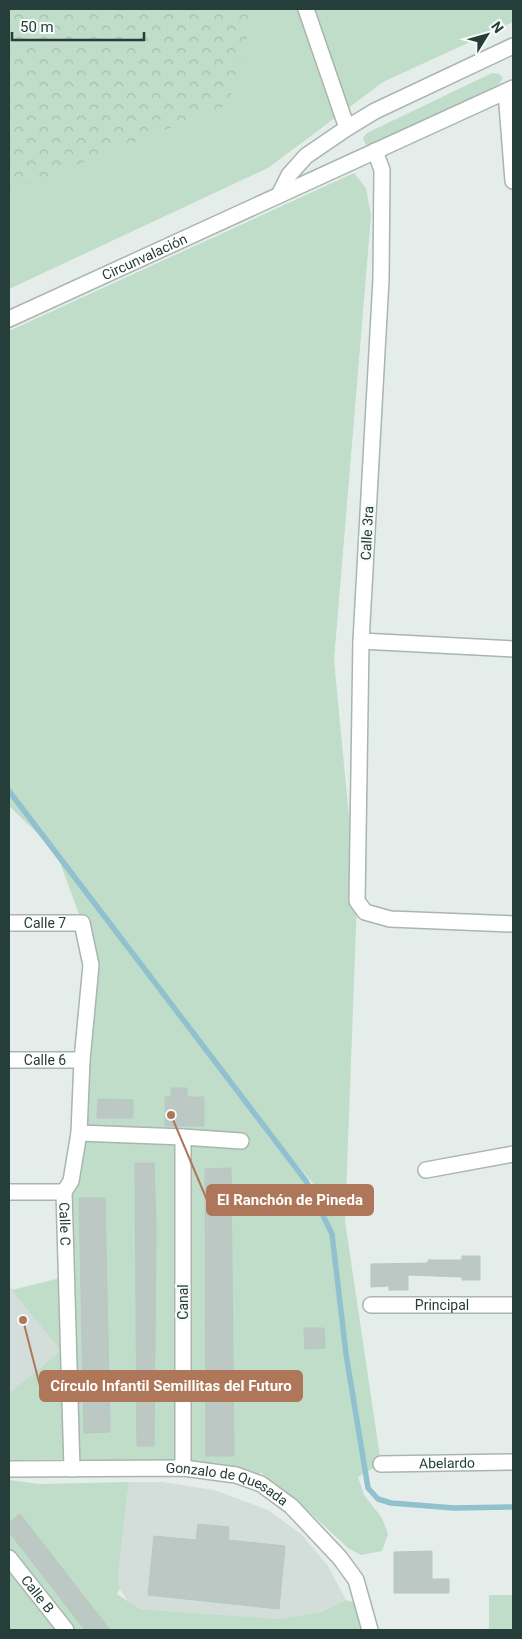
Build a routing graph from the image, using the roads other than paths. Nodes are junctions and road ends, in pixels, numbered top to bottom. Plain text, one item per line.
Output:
1 (306, 9) edge
2 (513, 46) edge
3 (510, 90) edge
4 (347, 128) junction
5 (375, 152) junction
6 (513, 181) edge
7 (279, 196) junction
8 (9, 319) edge
9 (361, 641) junction
10 (513, 649) edge
11 (9, 923) edge
12 (82, 923) joint
13 (513, 924) edge
14 (9, 1060) edge
15 (82, 1060) junction
16 (79, 1133) junction
17 (184, 1136) junction
18 (241, 1141) dead end
19 (513, 1154) edge
20 (426, 1170) dead end
21 (9, 1192) edge
22 (64, 1192) junction
23 (371, 1305) dead end
24 (513, 1305) edge
25 (513, 1462) edge
26 (381, 1464) dead end
27 (182, 1468) junction
28 (9, 1469) edge
29 (72, 1469) junction
30 (9, 1558) edge
31 (66, 1630) edge
32 (370, 1630) edge

1 - 4 street
2 - 4 street
3 - 5 street, Circunvalación
3 - 6 street
4 - 7 street
5 - 7 street, Circunvalación
5 - 9 street, Calle 3ra
7 - 8 street, Circunvalación
9 - 10 street
9 - 13 street, Calle 3ra
11 - 12 street, Calle 7
12 - 15 street, Calle C
14 - 15 street, Calle 6
15 - 16 street, Calle C
16 - 17 street
16 - 22 street, Calle C
17 - 18 street
17 - 27 street, Canal
19 - 20 street
21 - 22 street
22 - 29 street, Calle C
23 - 24 street, Principal
25 - 26 street, Abelardo
27 - 29 street, Gonzalo de Quesada
27 - 32 street, Gonzalo de Quesada
28 - 29 street, Gonzalo de Quesada
30 - 31 street, Calle B

